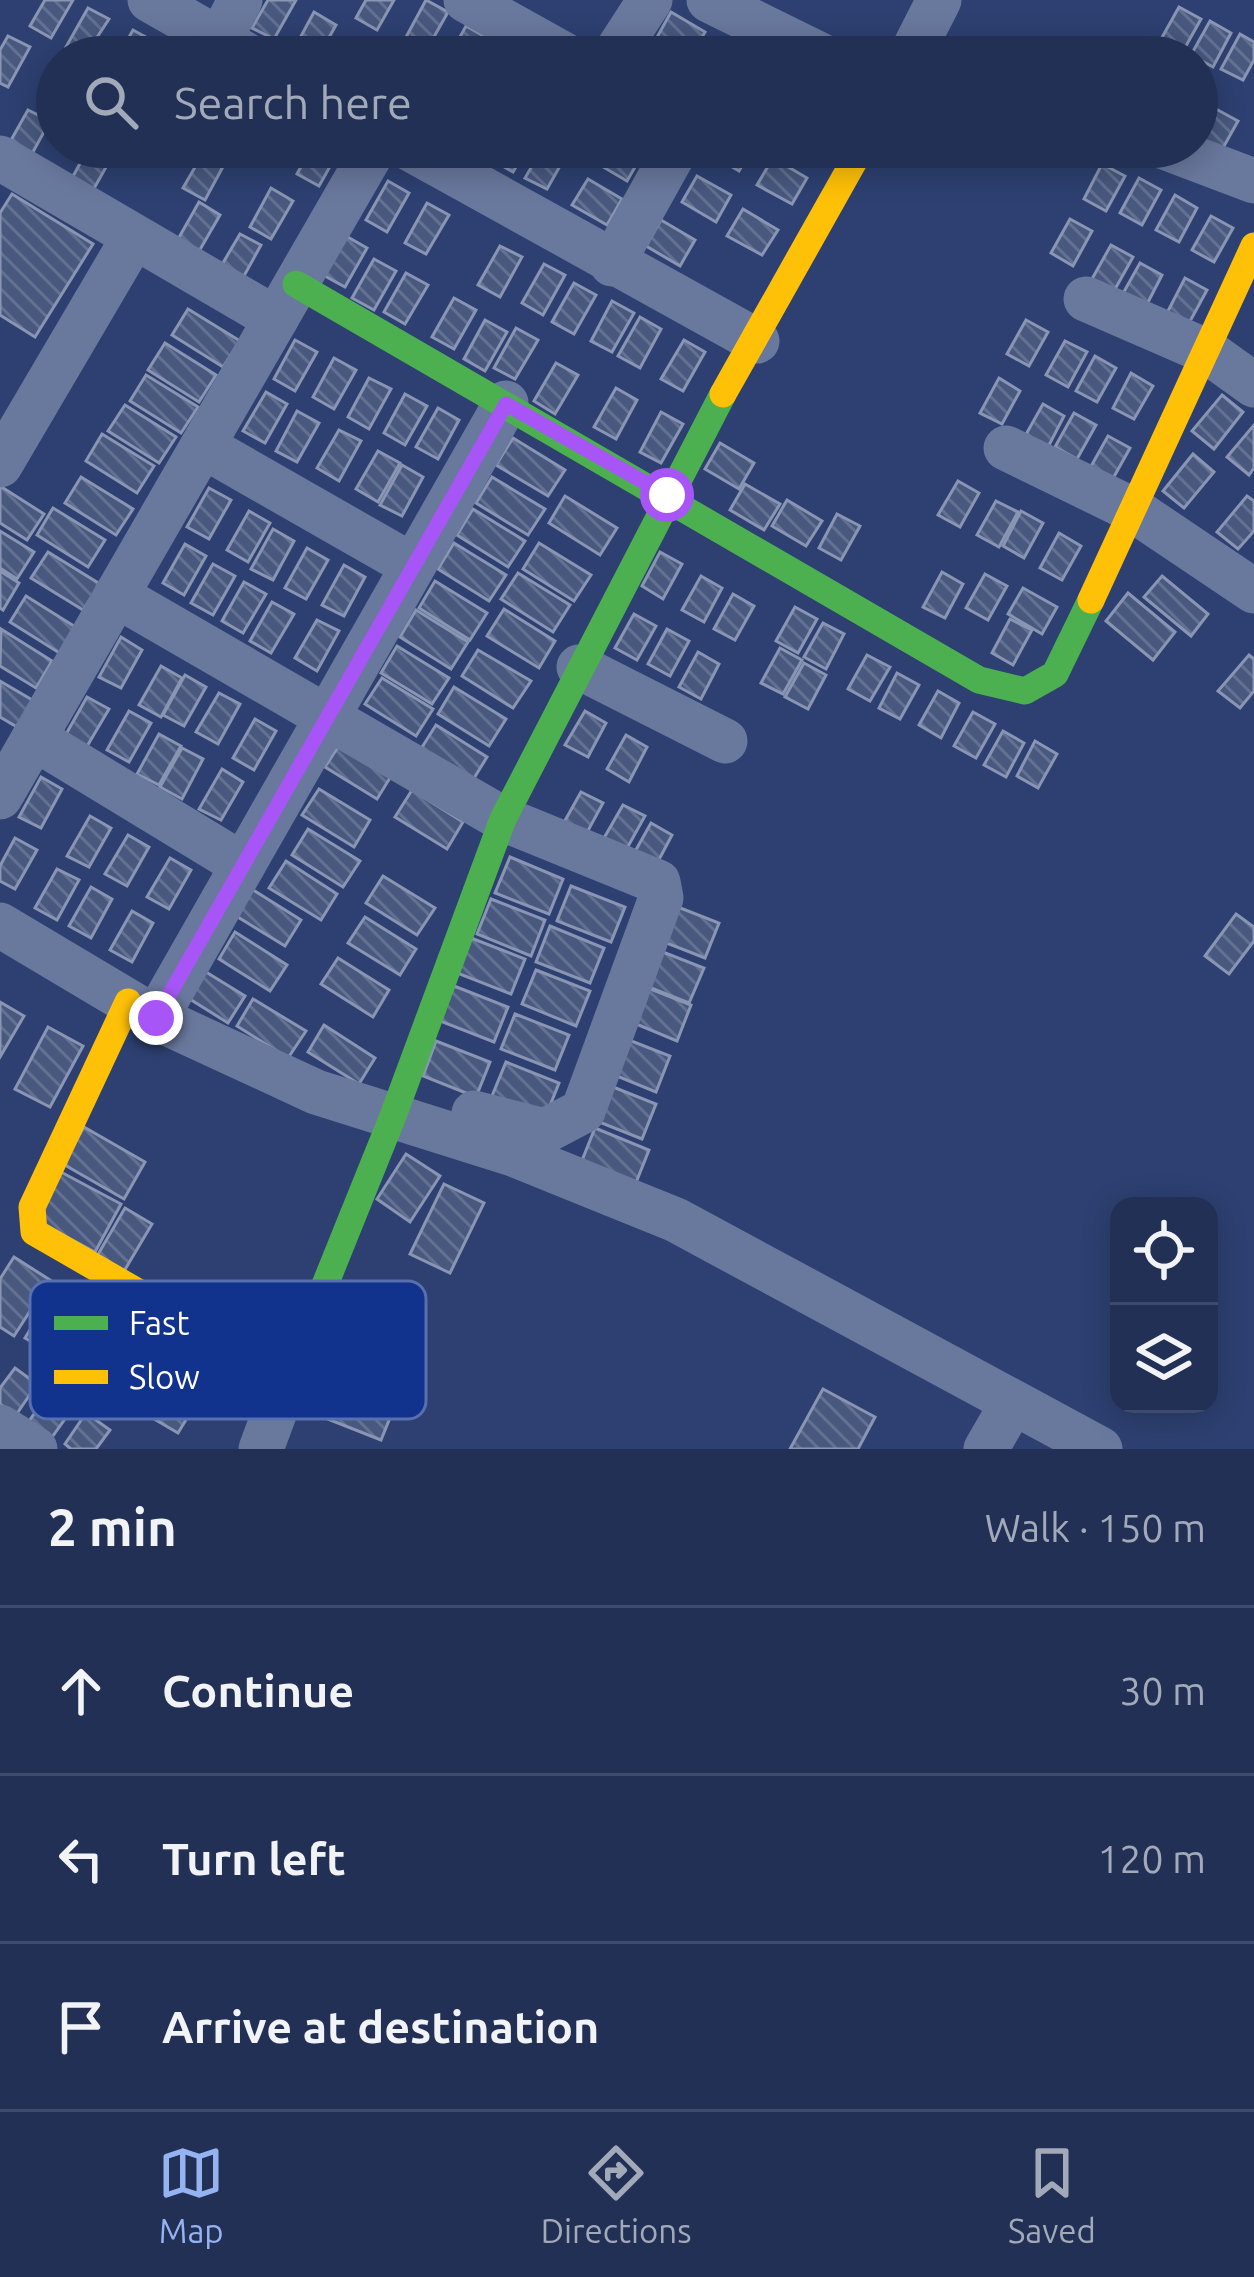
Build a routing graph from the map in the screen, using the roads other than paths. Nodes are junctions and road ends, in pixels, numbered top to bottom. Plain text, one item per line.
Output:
1 (150, 0) edge
2 (466, 0) edge
3 (650, 0) edge
4 (939, 0) edge
5 (736, 19) edge
6 (237, 32) edge
7 (530, 36) edge
8 (627, 36) edge
9 (775, 36) edge
10 (921, 36) edge
11 (0, 158) edge
12 (1218, 167) edge
13 (363, 168) edge
14 (444, 168) edge
15 (665, 168) edge
16 (851, 168) edge
17 (1254, 181) edge
18 (134, 237) junction
19 (1254, 246) edge
20 (612, 264) junction
21 (1086, 299) dead end
22 (286, 302) junction
23 (757, 341) junction
24 (1208, 352) junction
25 (1254, 385) edge
26 (506, 404) junction
27 (203, 446) junction
28 (1006, 448) dead end
29 (0, 465) edge
30 (667, 495) junction
31 (1136, 511) junction
32 (413, 566) junction
33 (1254, 591) edge
34 (116, 595) junction
35 (579, 668) junction
36 (328, 716) junction
37 (34, 738) junction
38 (725, 741) dead end
39 (0, 796) edge
40 (503, 819) junction
41 (243, 865) junction
42 (0, 925) edge
43 (142, 1010) junction
44 (397, 1105) junction
45 (119, 1281) edge
46 (325, 1281) edge
47 (1012, 1404) junction
48 (272, 1419) edge
49 (0, 1426) edge
50 (35, 1449) edge
51 (261, 1449) edge
52 (986, 1449) edge
53 (1100, 1449) edge

1 - 6 street
2 - 7 street
3 - 8 street
4 - 10 street
5 - 9 street
11 - 18 street
12 - 17 street
13 - 22 street
14 - 20 street
15 - 20 street
16 - 23 street
18 - 22 street
18 - 29 street
19 - 24 street
20 - 23 street
21 - 24 street
22 - 26 street
22 - 27 street
23 - 30 street
24 - 25 street
24 - 31 street
26 - 30 street
26 - 32 street
27 - 32 street
27 - 34 street
28 - 31 street
30 - 31 street
30 - 35 street
31 - 33 street
32 - 36 street
34 - 36 street
34 - 37 street
35 - 38 street
35 - 40 street
36 - 40 street
36 - 41 street
37 - 39 street
37 - 41 street
40 - 44 street
40 - 44 street
41 - 43 street
42 - 43 street
43 - 44 street
43 - 45 street
44 - 46 street
44 - 47 street
47 - 52 street
47 - 53 street
48 - 51 street
49 - 50 street

